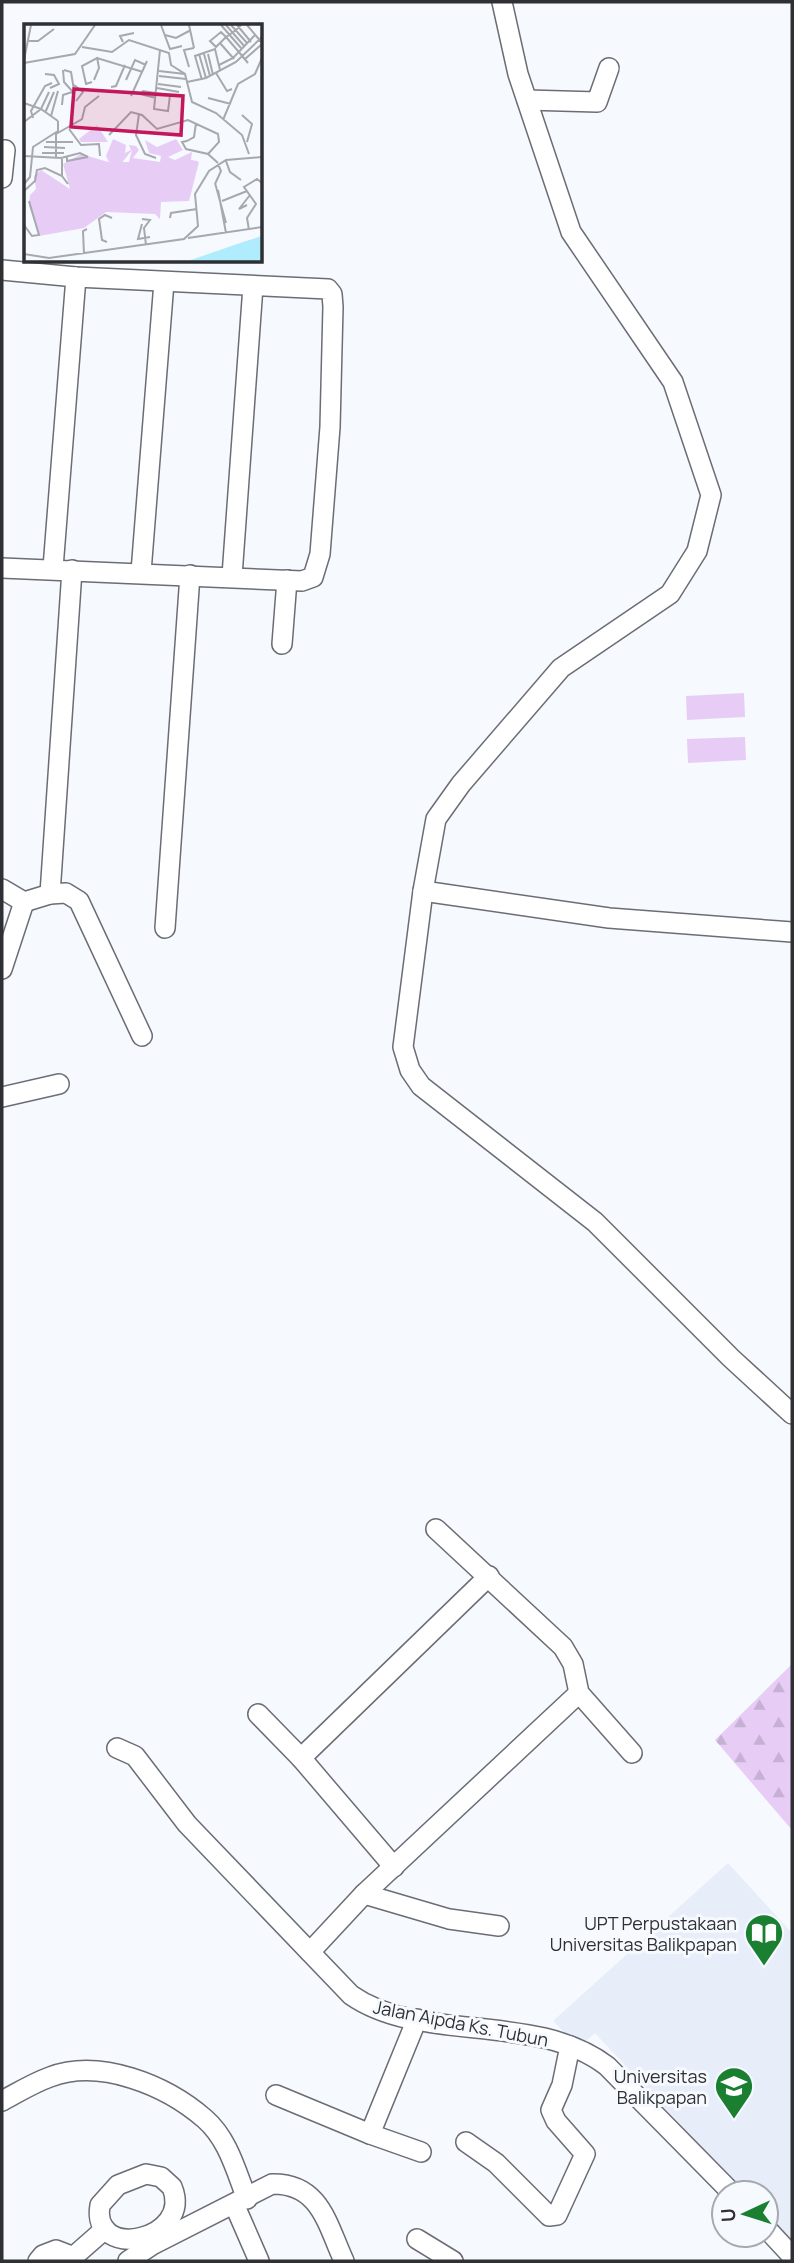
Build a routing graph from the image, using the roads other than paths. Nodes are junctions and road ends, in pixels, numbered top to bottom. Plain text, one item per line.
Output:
1 (502, 2) edge
2 (609, 68) dead end
3 (527, 100) junction
4 (5, 150) dead end
5 (2, 178) edge
6 (2, 270) edge
7 (76, 277) junction
8 (164, 282) junction
9 (253, 286) junction
10 (2, 568) edge
11 (62, 569) junction
12 (141, 572) junction
13 (190, 575) junction
14 (232, 576) junction
15 (287, 580) junction
16 (282, 644) dead end
17 (2, 889) edge
18 (422, 891) junction
19 (50, 894) junction
20 (24, 902) junction
21 (165, 928) dead end
22 (792, 933) edge
23 (4, 961) edge
24 (142, 1036) dead end
25 (59, 1084) dead end
26 (2, 1097) edge
27 (792, 1415) edge
28 (436, 1529) dead end
29 (489, 1576) junction
30 (579, 1693) junction
31 (258, 1714) dead end
32 (117, 1748) dead end
33 (632, 1753) dead end
34 (301, 1758) junction
35 (394, 1867) junction
36 (365, 1895) junction
37 (499, 1926) dead end
38 (310, 1952) junction
39 (417, 2018) junction
40 (570, 2046) junction
41 (276, 2095) dead end
42 (2, 2101) edge
43 (370, 2134) junction
44 (466, 2142) dead end
45 (421, 2152) dead end
46 (718, 2179) edge
47 (241, 2202) junction
48 (105, 2230) dead end
49 (417, 2239) dead end
50 (780, 2243) edge
51 (155, 2253) edge
52 (792, 2256) edge
53 (73, 2260) edge
54 (38, 2261) edge
55 (128, 2261) edge
56 (259, 2261) edge
57 (344, 2261) edge
58 (453, 2261) edge

1 - 3 street
2 - 3 street
3 - 18 street
4 - 5 street
6 - 7 street
7 - 8 street
7 - 11 street
8 - 9 street
8 - 12 street
9 - 14 street
9 - 15 street
10 - 11 street
11 - 12 street
11 - 19 street
12 - 13 street
13 - 14 street
13 - 21 street
14 - 15 street
15 - 16 street
17 - 20 street
18 - 22 street
18 - 27 street
19 - 20 street
19 - 24 street
20 - 23 street
25 - 26 street
28 - 29 street
29 - 30 street
29 - 34 street
30 - 33 street
30 - 35 street
31 - 34 street
32 - 38 street, Jalan Aipda Ks. Tubun
34 - 35 street
35 - 36 street
36 - 37 street
36 - 38 street
38 - 39 street, Jalan Aipda Ks. Tubun
39 - 40 street, Jalan Aipda Ks. Tubun
39 - 43 street
40 - 44 street
40 - 46 street, Jalan Aipda Ks. Tubun
41 - 43 street
42 - 47 street
43 - 45 street
47 - 51 street
47 - 56 street
47 - 57 street
48 - 53 street
49 - 58 street
50 - 52 street
51 - 55 street
53 - 54 street

